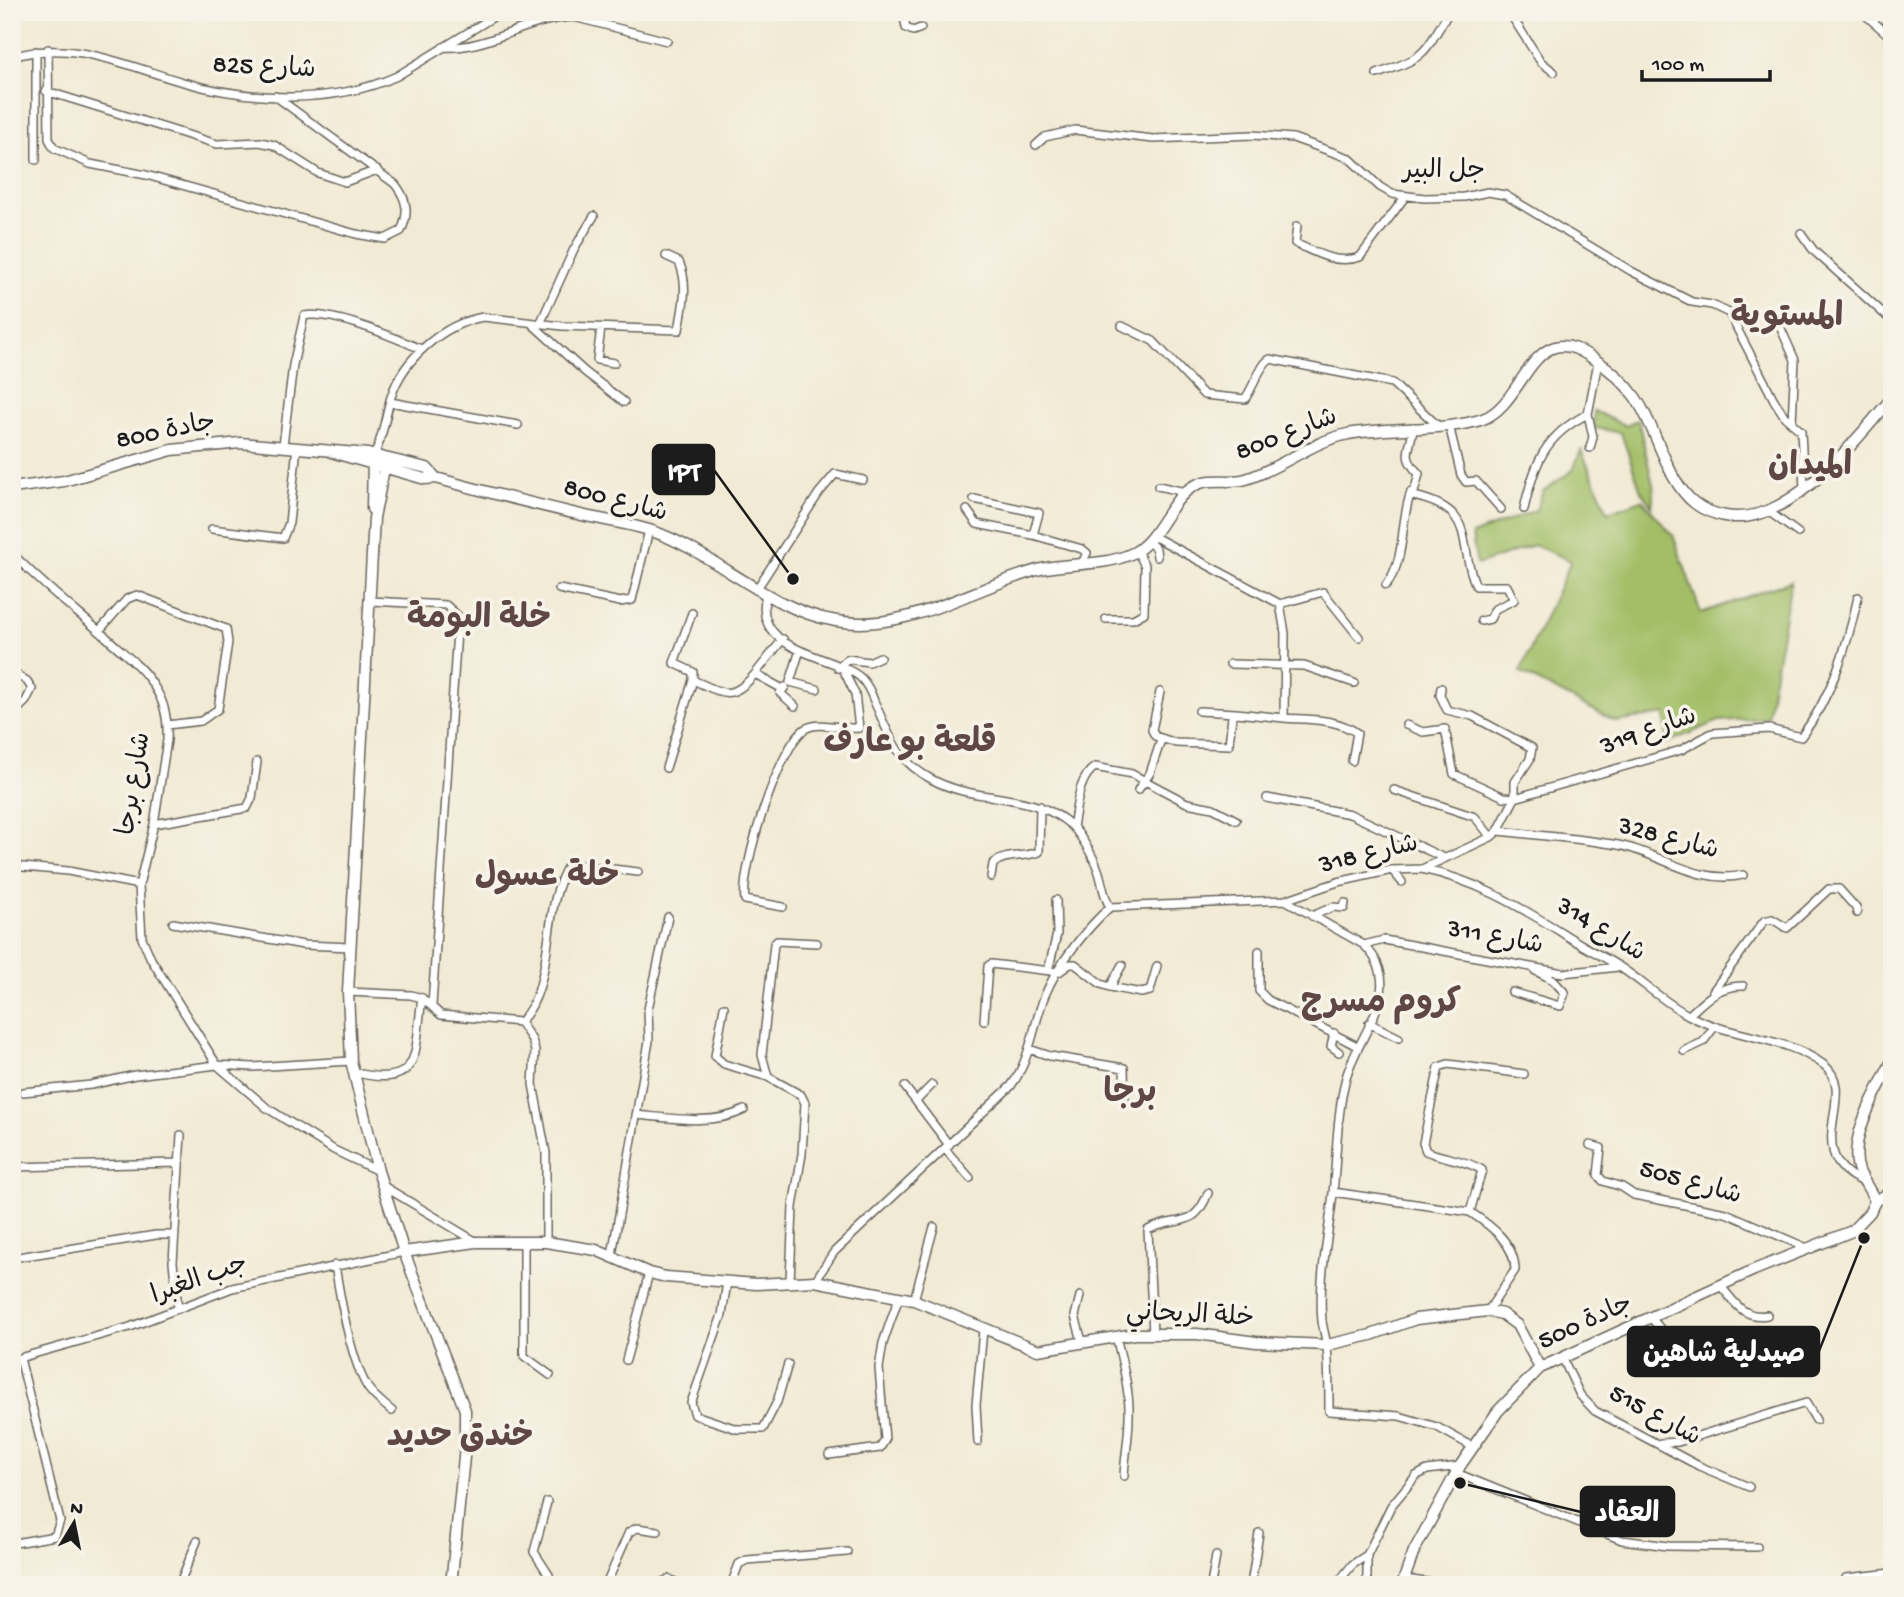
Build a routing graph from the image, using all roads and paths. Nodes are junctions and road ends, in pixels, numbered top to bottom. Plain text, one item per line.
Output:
1 (856, 12) edge
2 (961, 12) edge
3 (1181, 12) edge
4 (1216, 12) edge
5 (1449, 12) edge
6 (1509, 12) edge
7 (1862, 12) edge
8 (499, 13) edge
9 (905, 16) junction
10 (921, 28) dead end
11 (1892, 38) edge
12 (667, 41) dead end
13 (443, 47) junction
14 (48, 49) junction
15 (36, 51) junction
16 (12, 57) edge
17 (1554, 72) dead end
18 (1377, 74) dead end
19 (46, 91) junction
20 (275, 96) junction
21 (1036, 145) dead end
22 (36, 160) dead end
23 (377, 170) junction
24 (1405, 197) junction
25 (594, 216) dead end
26 (1297, 226) dead end
27 (1801, 233) dead end
28 (666, 256) dead end
29 (1777, 320) dead end
30 (1892, 321) edge
31 (531, 323) junction
32 (540, 324) junction
33 (1122, 326) dead end
34 (601, 328) junction
35 (421, 349) junction
36 (1598, 362) junction
37 (614, 363) dead end
38 (1892, 398) edge
39 (390, 402) junction
40 (624, 402) dead end
41 (1588, 414) junction
42 (1792, 422) junction
43 (517, 425) dead end
44 (1443, 425) junction
45 (1413, 427) junction
46 (381, 442) junction
47 (283, 445) junction
48 (297, 447) junction
49 (1590, 448) dead end
50 (331, 452) joint
51 (373, 460) junction
52 (386, 464) junction
53 (863, 480) dead end
54 (1158, 486) dead end
55 (12, 488) edge
56 (1804, 488) junction
57 (1185, 492) junction
58 (1411, 492) junction
59 (974, 499) dead end
60 (1501, 509) dead end
61 (1524, 509) dead end
62 (967, 510) dead end
63 (1768, 511) junction
64 (374, 518) junction
65 (212, 529) dead end
66 (649, 530) junction
67 (1798, 533) dead end
68 (1034, 535) junction
69 (1151, 539) junction
70 (1137, 551) junction
71 (12, 553) edge
72 (1157, 557) dead end
73 (1082, 563) junction
74 (1386, 585) dead end
75 (559, 589) dead end
76 (762, 593) junction
77 (1858, 597) dead end
78 (372, 601) junction
79 (1280, 604) junction
80 (692, 613) dead end
81 (1106, 619) dead end
82 (1481, 621) dead end
83 (99, 631) junction
84 (1359, 637) dead end
85 (783, 639) junction
86 (800, 650) junction
87 (880, 657) dead end
88 (1286, 663) junction
89 (1230, 664) dead end
90 (840, 668) junction
91 (12, 673) edge
92 (755, 674) junction
93 (693, 680) junction
94 (790, 682) junction
95 (1354, 683) dead end
96 (1441, 688) dead end
97 (783, 689) junction
98 (817, 689) dead end
99 (1160, 692) dead end
100 (795, 706) dead end
101 (1199, 711) dead end
102 (1236, 713) junction
103 (12, 715) edge
104 (1284, 718) junction
105 (167, 725) junction
106 (1406, 725) dead end
107 (1161, 740) junction
108 (1352, 761) dead end
109 (257, 762) dead end
110 (666, 768) dead end
111 (1143, 782) junction
112 (1138, 790) dead end
113 (1394, 790) dead end
114 (1515, 798) junction
115 (1267, 799) dead end
116 (1040, 806) junction
117 (1236, 820) dead end
118 (154, 824) junction
119 (1073, 827) junction
120 (1499, 831) junction
121 (1491, 837) junction
122 (1444, 858) junction
123 (12, 866) edge
124 (1422, 869) junction
125 (1392, 870) junction
126 (638, 872) dead end
127 (1743, 875) dead end
128 (991, 877) dead end
129 (1402, 882) dead end
130 (139, 885) junction
131 (1056, 900) dead end
132 (1285, 900) junction
133 (1345, 903) dead end
134 (783, 907) dead end
135 (1110, 907) junction
136 (1857, 913) dead end
137 (1312, 916) junction
138 (668, 918) dead end
139 (1326, 921) junction
140 (173, 923) dead end
141 (1315, 928) dead end
142 (817, 943) dead end
143 (1364, 945) junction
144 (351, 947) junction
145 (1259, 951) dead end
146 (1122, 965) dead end
147 (1157, 966) dead end
148 (1527, 967) junction
149 (1619, 967) junction
150 (1048, 971) junction
151 (1059, 972) junction
152 (1110, 986) junction
153 (1743, 986) dead end
154 (1713, 991) junction
155 (348, 992) junction
156 (1512, 992) dead end
157 (422, 998) junction
158 (432, 1005) junction
159 (724, 1007) dead end
160 (1689, 1015) junction
161 (984, 1021) dead end
162 (520, 1022) junction
163 (1369, 1023) junction
164 (1715, 1026) junction
165 (1334, 1033) junction
166 (1399, 1038) dead end
167 (1357, 1045) junction
168 (1029, 1049) junction
169 (1684, 1051) dead end
170 (1339, 1052) dead end
171 (1892, 1061) edge
172 (217, 1065) junction
173 (352, 1066) junction
174 (1524, 1074) dead end
175 (768, 1077) junction
176 (932, 1085) dead end
177 (905, 1087) dead end
178 (23, 1092) dead end
179 (917, 1100) junction
180 (1125, 1103) dead end
181 (744, 1110) dead end
182 (636, 1115) junction
183 (181, 1135) dead end
184 (1590, 1145) dead end
185 (947, 1147) junction
186 (178, 1163) junction
187 (12, 1167) edge
188 (378, 1171) junction
189 (970, 1178) dead end
190 (1867, 1183) junction
191 (384, 1187) junction
192 (1333, 1192) junction
193 (1892, 1192) edge
194 (1208, 1193) dead end
195 (1875, 1201) junction
196 (1470, 1212) junction
197 (934, 1227) dead end
198 (175, 1235) junction
199 (524, 1241) junction
200 (476, 1242) junction
201 (546, 1242) junction
202 (1807, 1248) junction
203 (404, 1252) junction
204 (612, 1255) junction
205 (12, 1258) edge
206 (335, 1265) junction
207 (649, 1273) junction
208 (811, 1281) junction
209 (727, 1282) junction
210 (790, 1282) junction
211 (1720, 1285) junction
212 (1080, 1296) dead end
213 (900, 1297) junction
214 (915, 1300) junction
215 (178, 1309) junction
216 (1488, 1311) junction
217 (1767, 1315) dead end
218 (1652, 1319) junction
219 (984, 1330) junction
220 (1153, 1334) junction
221 (1115, 1335) junction
222 (1082, 1341) junction
223 (1327, 1345) junction
224 (1562, 1357) junction
225 (16, 1359) edge
226 (1703, 1359) dead end
227 (626, 1360) dead end
228 (788, 1364) dead end
229 (1540, 1368) junction
230 (550, 1375) dead end
231 (392, 1411) dead end
232 (1816, 1420) dead end
233 (978, 1442) dead end
234 (1660, 1444) junction
235 (1473, 1447) junction
236 (829, 1455) dead end
237 (1458, 1469) junction
238 (1125, 1476) dead end
239 (1749, 1487) dead end
240 (547, 1502) dead end
241 (658, 1531) dead end
242 (1259, 1533) dead end
243 (197, 1542) dead end
244 (15, 1543) dead end
245 (1757, 1547) dead end
246 (847, 1552) dead end
247 (1367, 1555) junction
248 (1216, 1556) dead end
249 (1892, 1573) edge
250 (1846, 1578) dead end
251 (1403, 1582) edge
252 (179, 1585) edge
253 (451, 1585) edge
254 (550, 1585) edge
255 (606, 1585) edge
256 (656, 1585) edge
257 (681, 1585) edge
258 (731, 1585) edge
259 (1211, 1585) edge
260 (1251, 1585) edge
261 (1336, 1585) edge
262 (1367, 1585) edge
263 (1447, 1585) edge

1 - 9 street
2 - 9 street
3 - 4 street
5 - 18 street
6 - 17 street
7 - 11 street
8 - 13 street, شارع 825
9 - 10 street
12 - 13 street
13 - 20 street, شارع 825
14 - 15 street, شارع 825
14 - 19 street
14 - 20 street, شارع 825
15 - 16 street, شارع 825
15 - 22 street
19 - 23 street
19 - 23 street
20 - 23 street
21 - 24 street, جل البير
24 - 26 street
24 - 42 street, جل البير
25 - 32 street
27 - 30 street
28 - 34 street
29 - 42 street
31 - 32 street
31 - 35 street
31 - 40 street
32 - 34 street
33 - 44 street
34 - 37 street
35 - 39 street
35 - 47 street
36 - 41 street
36 - 44 main road, شارع 800
36 - 63 main road, شارع 800
38 - 56 main road, شارع 800
39 - 43 street
39 - 46 street
41 - 49 street
41 - 61 street
42 - 56 street, جل البير
44 - 45 main road, شارع 800
44 - 60 street
45 - 57 main road, شارع 800
45 - 58 street
46 - 51 street
46 - 52 street
47 - 48 main road, جادة 800
47 - 55 main road, جادة 800
48 - 50 main road, جادة 800
48 - 65 street
50 - 51 main road, شارع 800
51 - 52 main road, شارع 800
51 - 64 main road
52 - 64 main road
52 - 66 main road, شارع 800
53 - 76 street
54 - 57 street
56 - 63 main road, شارع 800
57 - 69 main road, شارع 800
58 - 74 street
58 - 82 street
59 - 68 street
62 - 68 street
63 - 67 street
64 - 78 main road
66 - 75 street
66 - 76 main road, شارع 800
68 - 73 street
69 - 70 main road, شارع 800
69 - 72 street
69 - 79 street
70 - 73 main road, شارع 800
70 - 81 street
71 - 83 street, شارع برجا
73 - 76 main road, شارع 800
76 - 85 street
77 - 114 street, شارع 319
78 - 144 main road
78 - 158 street
79 - 84 street
79 - 88 street
80 - 93 street
83 - 105 street, شارع برجا
83 - 105 street
85 - 86 street
85 - 92 street
86 - 90 street
86 - 94 street
87 - 90 street
88 - 89 street
88 - 95 street
88 - 104 street
90 - 116 street
90 - 134 street
91 - 103 street
92 - 93 street
92 - 97 street
93 - 110 street
94 - 97 street
94 - 98 street
96 - 114 street, شارع 318
97 - 100 street
99 - 107 street
101 - 102 street
102 - 104 street
102 - 107 street
104 - 108 street
105 - 118 street, شارع برجا
106 - 114 street
107 - 111 street
109 - 118 street
111 - 112 street
111 - 117 street
111 - 119 street
113 - 121 street
114 - 120 street, شارع 318
115 - 122 street
116 - 119 street
116 - 128 street
118 - 130 street, شارع برجا
119 - 135 street
120 - 121 street, شارع 318
120 - 127 street, شارع 328
121 - 122 street, شارع 318
122 - 124 street, شارع 318
123 - 130 street
124 - 125 street, شارع 318
124 - 149 street, شارع 314
125 - 129 street
125 - 132 street, شارع 318
126 - 162 street
130 - 172 street, شارع برجا
131 - 150 street
132 - 135 street, شارع 318
132 - 137 street
133 - 137 street
135 - 151 street
136 - 154 street
137 - 139 street
138 - 182 street
139 - 141 street
139 - 143 street
140 - 144 street
142 - 175 street
143 - 148 street, شارع 311
143 - 163 street
144 - 155 main road
145 - 165 street
146 - 152 street
147 - 152 street
148 - 149 street, شارع 311
148 - 156 street
149 - 160 street, شارع 314
150 - 151 street
150 - 161 street
151 - 152 street
151 - 168 street
153 - 154 street
154 - 160 street
155 - 157 street
155 - 173 main road
157 - 158 street
157 - 173 street
158 - 162 street
159 - 175 street
160 - 164 street, شارع 314
162 - 201 street
163 - 166 street
163 - 167 street
164 - 169 street
164 - 190 street, شارع 314
165 - 167 street
165 - 170 street
167 - 192 street
168 - 180 street
168 - 185 street
171 - 190 main road
172 - 173 street
172 - 178 street
172 - 188 street, شارع برجا
173 - 188 main road
174 - 196 street
175 - 210 street
176 - 179 street
177 - 179 street
179 - 185 street
181 - 182 street
182 - 204 street
183 - 186 street
184 - 202 street, شارع 505
185 - 189 street
185 - 208 street
186 - 187 street
186 - 198 street
188 - 191 main road
190 - 195 main road
191 - 200 street
191 - 203 main road
192 - 196 street
192 - 223 street
193 - 195 main road
194 - 220 street
195 - 202 main road, جادة 500
196 - 216 street
197 - 214 street
198 - 205 street
198 - 215 street
199 - 200 main road, خلة الريحاني
199 - 201 main road, خلة الريحاني
199 - 230 street
200 - 203 main road, خلة الريحاني
201 - 204 main road, خلة الريحاني
202 - 211 main road, جادة 500
203 - 206 street, جب الغبرا
203 - 253 main road
204 - 207 main road, خلة الريحاني
206 - 215 street, جب الغبرا
206 - 231 street
207 - 209 main road, خلة الريحاني
207 - 227 street
208 - 210 main road, خلة الريحاني
208 - 213 main road, خلة الريحاني
209 - 210 main road, خلة الريحاني
209 - 228 street
211 - 217 street
211 - 218 main road, جادة 500
212 - 222 street
213 - 214 main road, خلة الريحاني
213 - 236 street
214 - 219 main road, خلة الريحاني
215 - 225 street, جب الغبرا
216 - 223 main road, خلة الريحاني
216 - 229 main road
218 - 224 main road, جادة 500
218 - 226 street
219 - 222 main road, خلة الريحاني
219 - 233 street
220 - 221 main road, خلة الريحاني
220 - 223 main road, خلة الريحاني
221 - 222 main road, خلة الريحاني
221 - 238 street
223 - 235 street
224 - 229 main road, جادة 500
224 - 234 street, شارع 515
225 - 244 street
229 - 235 main road, جادة 500
232 - 234 street
234 - 239 street, شارع 515
235 - 237 main road, جادة 500
237 - 245 street
237 - 247 street
237 - 251 main road, جادة 500
240 - 254 street
241 - 255 street
242 - 260 street
243 - 252 street
246 - 258 street
247 - 261 street
247 - 262 street
248 - 259 street
249 - 250 street
251 - 263 street
256 - 257 street

